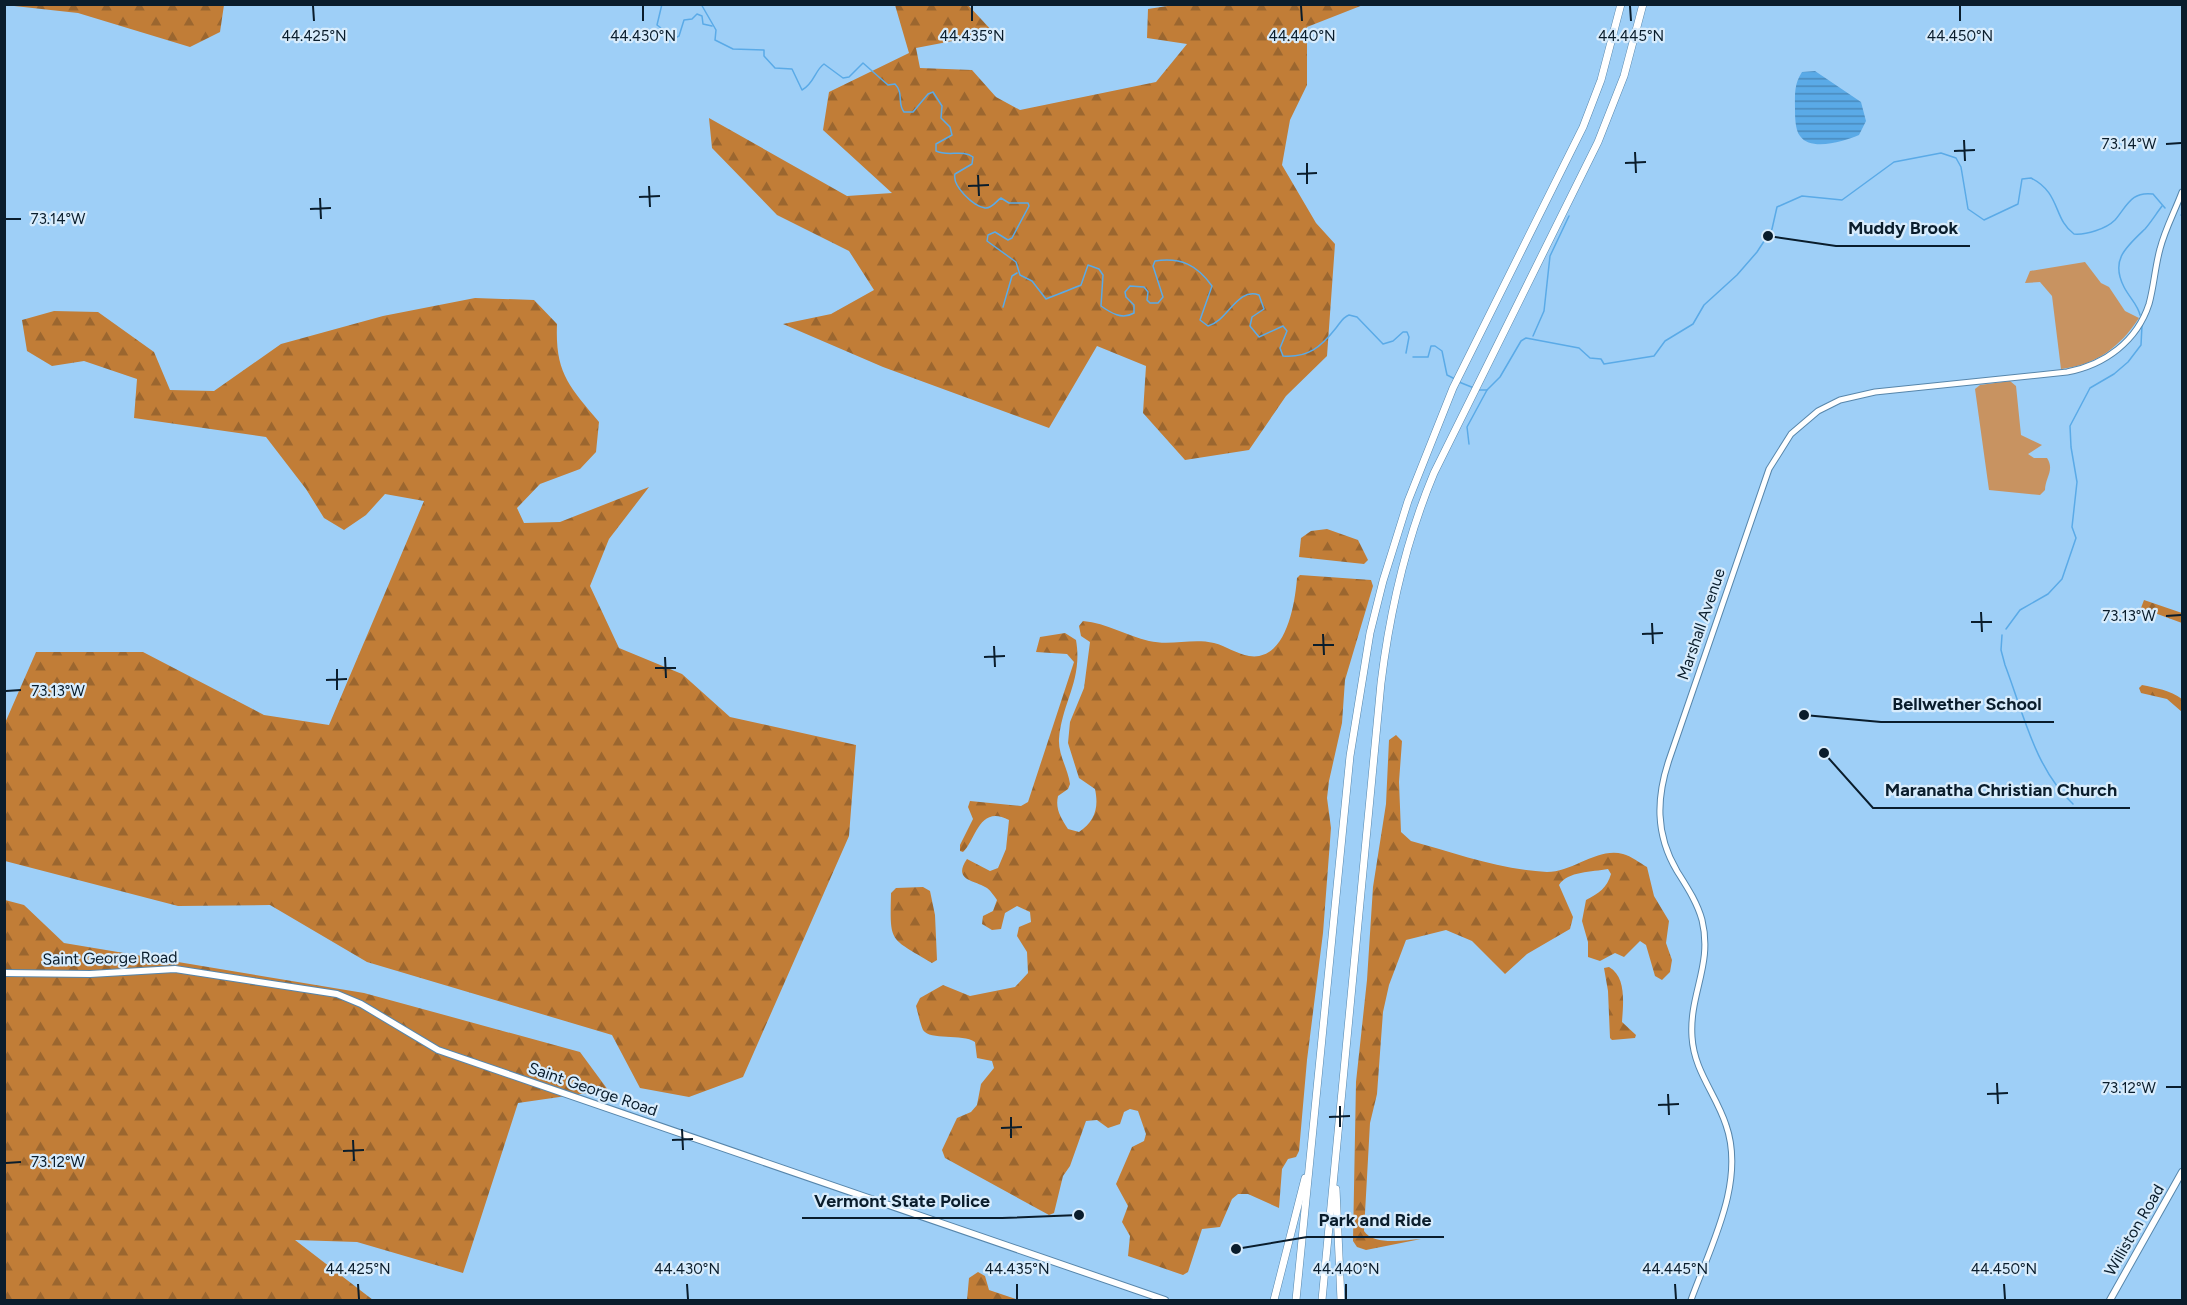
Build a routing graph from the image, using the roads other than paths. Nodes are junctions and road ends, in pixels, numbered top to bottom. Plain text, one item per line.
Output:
1 (1621, 4) edge
2 (1643, 4) edge
3 (2182, 192) edge
4 (4, 973) edge
5 (1310, 1158) junction
6 (1335, 1169) junction
7 (2182, 1172) edge
8 (1165, 1300) edge
9 (1274, 1300) edge
10 (1296, 1300) edge
11 (1322, 1300) edge
12 (1341, 1300) edge
13 (1691, 1300) edge
14 (2110, 1300) edge

1 - 5 highway
2 - 6 highway
3 - 13 main road, Marshall Avenue
4 - 8 main road, Saint George Road
5 - 9 highway
5 - 10 highway
6 - 11 highway
6 - 12 highway
7 - 14 main road, Williston Road

